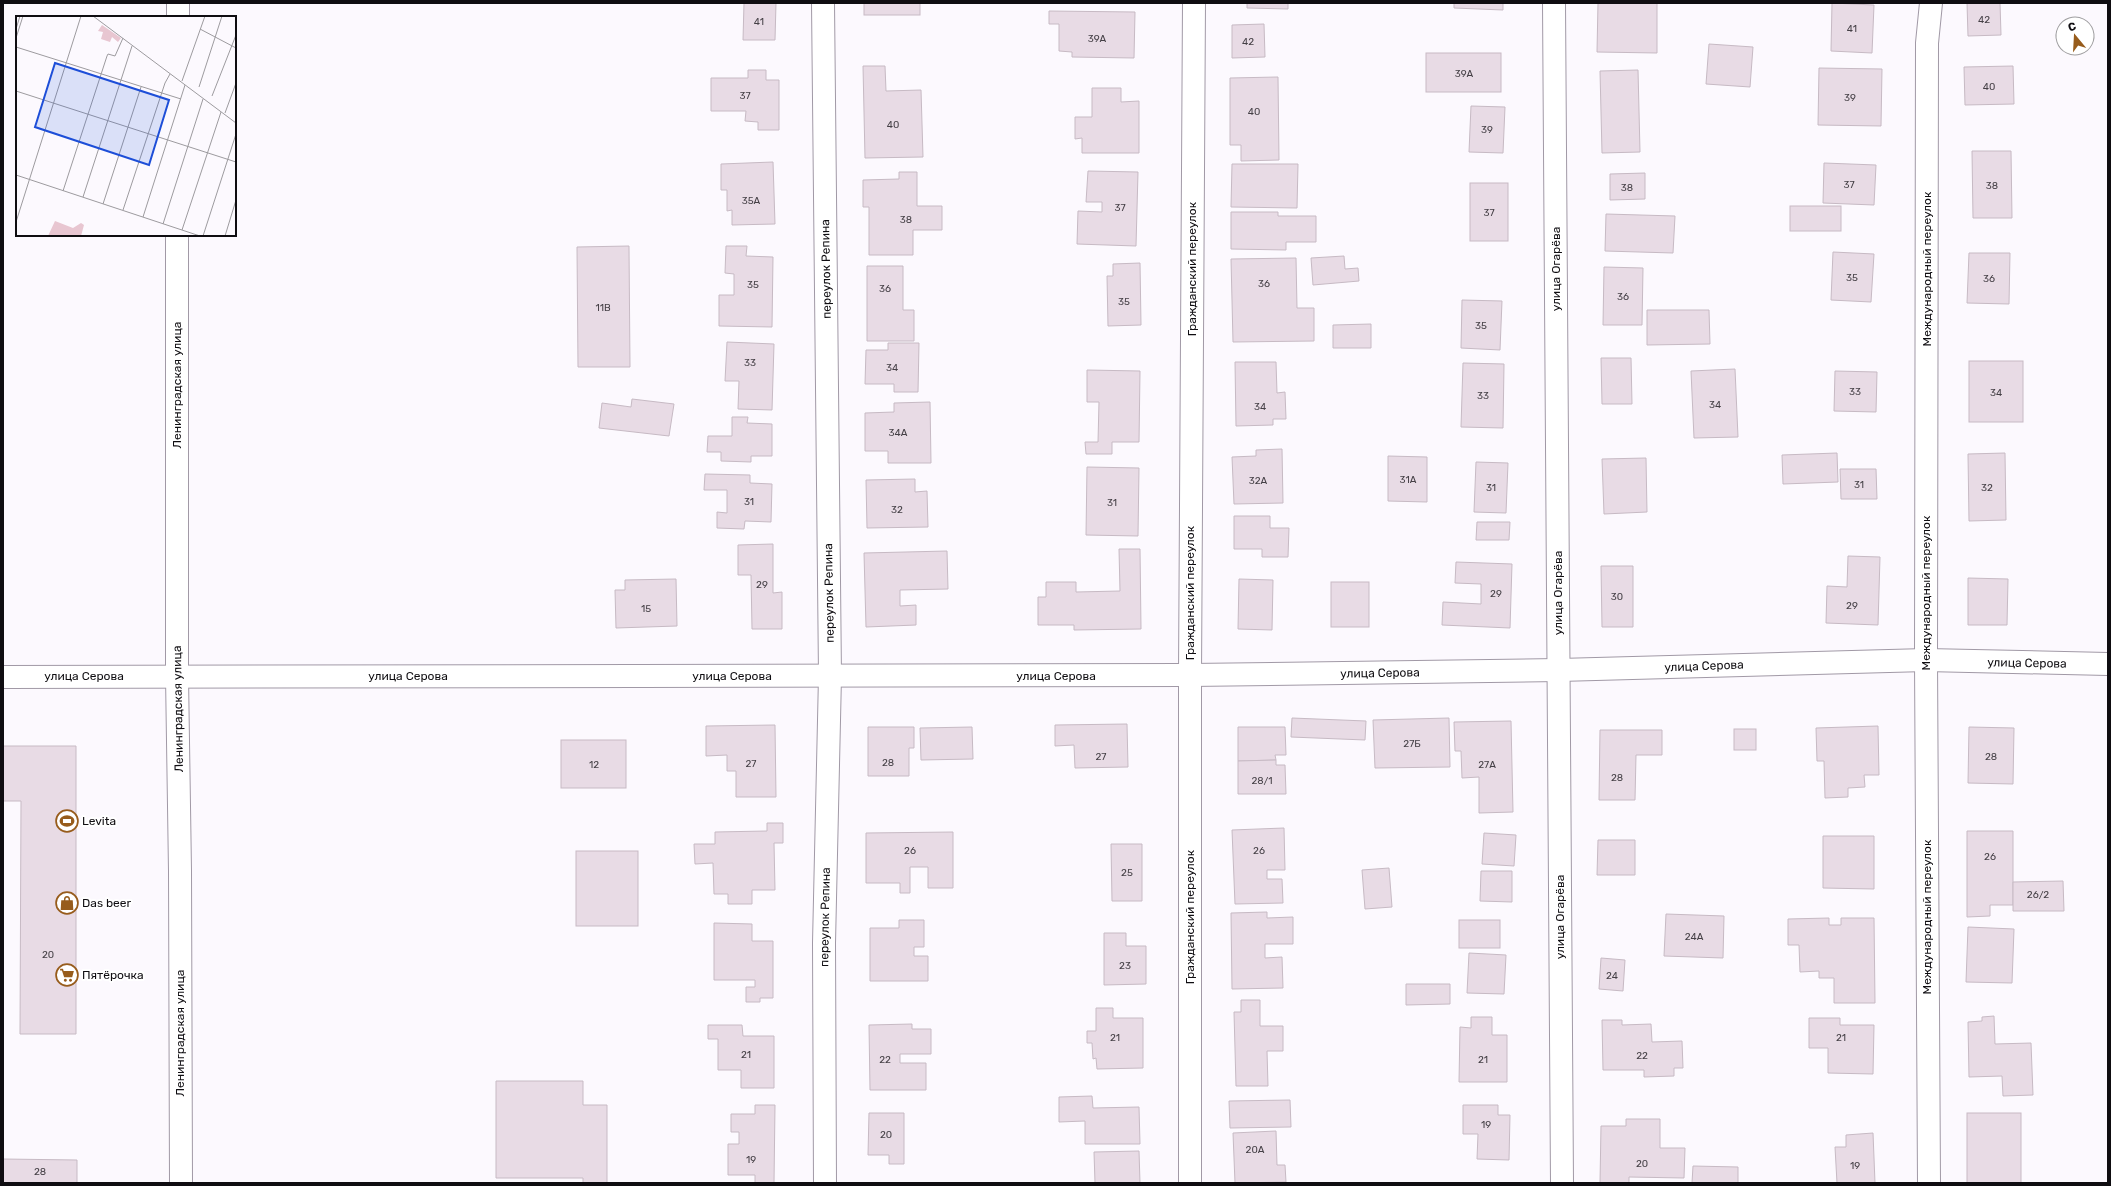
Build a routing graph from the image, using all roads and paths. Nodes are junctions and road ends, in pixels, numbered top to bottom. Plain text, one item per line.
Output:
1 (178, 3) edge
2 (823, 3) edge
3 (1194, 3) edge
4 (1554, 3) edge
5 (1931, 3) edge
6 (178, 16) edge
7 (177, 236) edge
8 (1926, 660) junction
9 (2108, 664) edge
10 (1558, 670) junction
11 (1190, 675) junction
12 (177, 676) junction
13 (830, 676) junction
14 (3, 677) edge
15 (181, 1183) edge
16 (825, 1183) edge
17 (1190, 1183) edge
18 (1562, 1183) edge
19 (1929, 1183) edge

1 - 6 street
2 - 13 street, переулок Репина
3 - 11 street, Гражданский переулок
4 - 10 street, улица Огарёва
5 - 8 street, Международный переулок
7 - 12 street, Ленинградская улица
8 - 9 street, улица Серова
8 - 10 street, улица Серова
8 - 19 street, Международный переулок
10 - 11 street, улица Серова
10 - 18 street, улица Огарёва
11 - 13 street, улица Серова
11 - 17 street, Гражданский переулок
12 - 13 street, улица Серова
12 - 14 street, улица Серова
12 - 15 street, Ленинградская улица
13 - 16 street, переулок Репина

